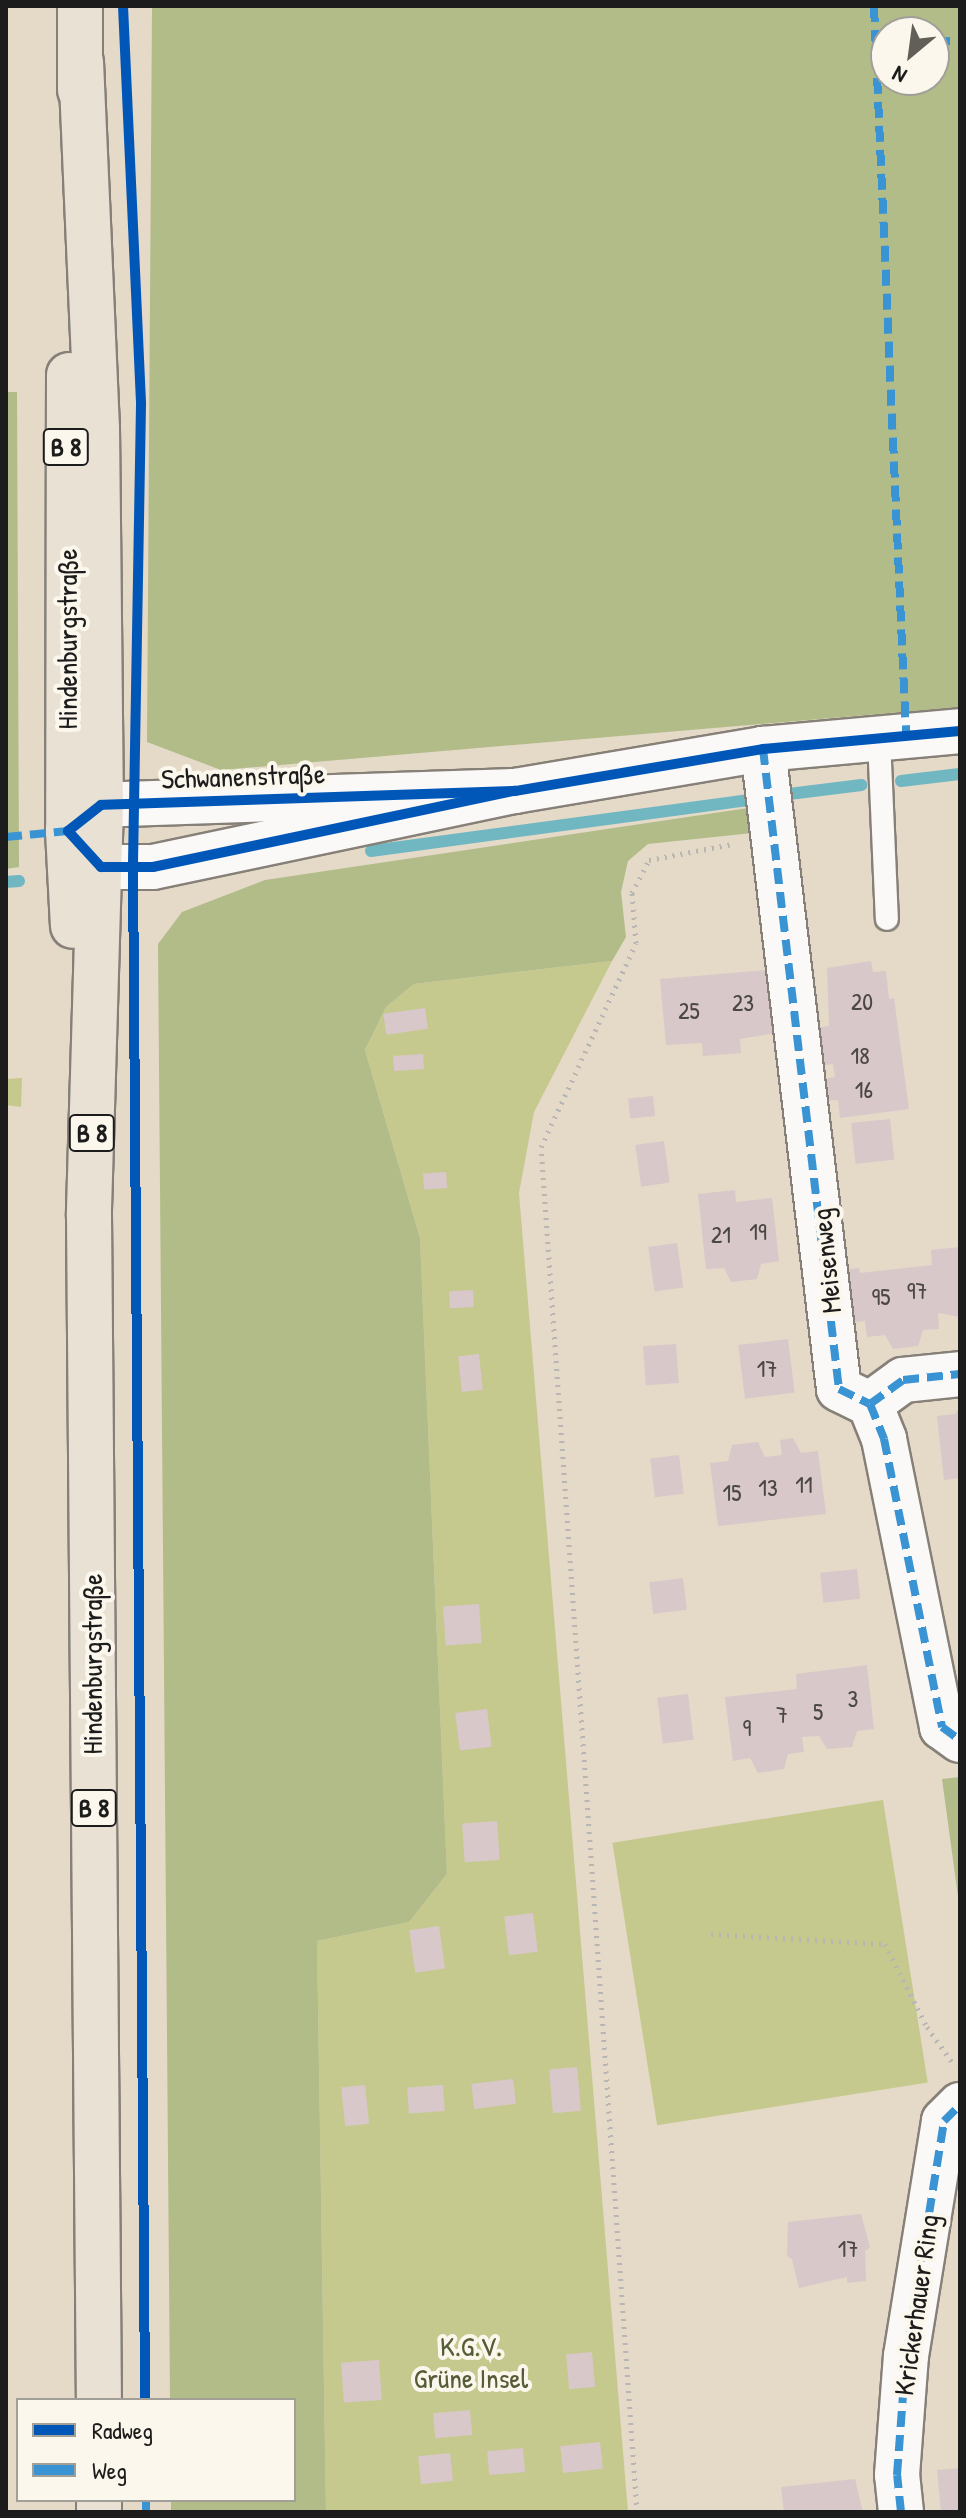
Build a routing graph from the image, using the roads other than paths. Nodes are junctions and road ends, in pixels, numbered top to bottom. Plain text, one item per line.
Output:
1 (80, 6) edge
2 (960, 731) edge
3 (879, 739) junction
4 (763, 749) junction
5 (515, 791) junction
6 (84, 818) junction
7 (101, 867) junction
8 (887, 919) dead end
9 (89, 1216) junction
10 (960, 1374) edge
11 (870, 1404) junction
12 (960, 1740) edge
13 (960, 2105) edge
14 (99, 2398) edge
15 (901, 2512) edge

1 - 6 main road, Hindenburgstraße / B 8
2 - 3 street, Schwanenstraße
3 - 4 street, Schwanenstraße
3 - 8 lane
4 - 5 street, Schwanenstraße
4 - 11 street, Meisenweg
5 - 6 street, Schwanenstraße
5 - 7 street, Schwanenstraße
6 - 7 street
6 - 9 main road, Hindenburgstraße / B 8
7 - 9 main road, Hindenburgstraße / B 8
9 - 14 main road, Hindenburgstraße / B 8
10 - 11 street
11 - 12 street
13 - 15 street, Krickerhauer Ring

